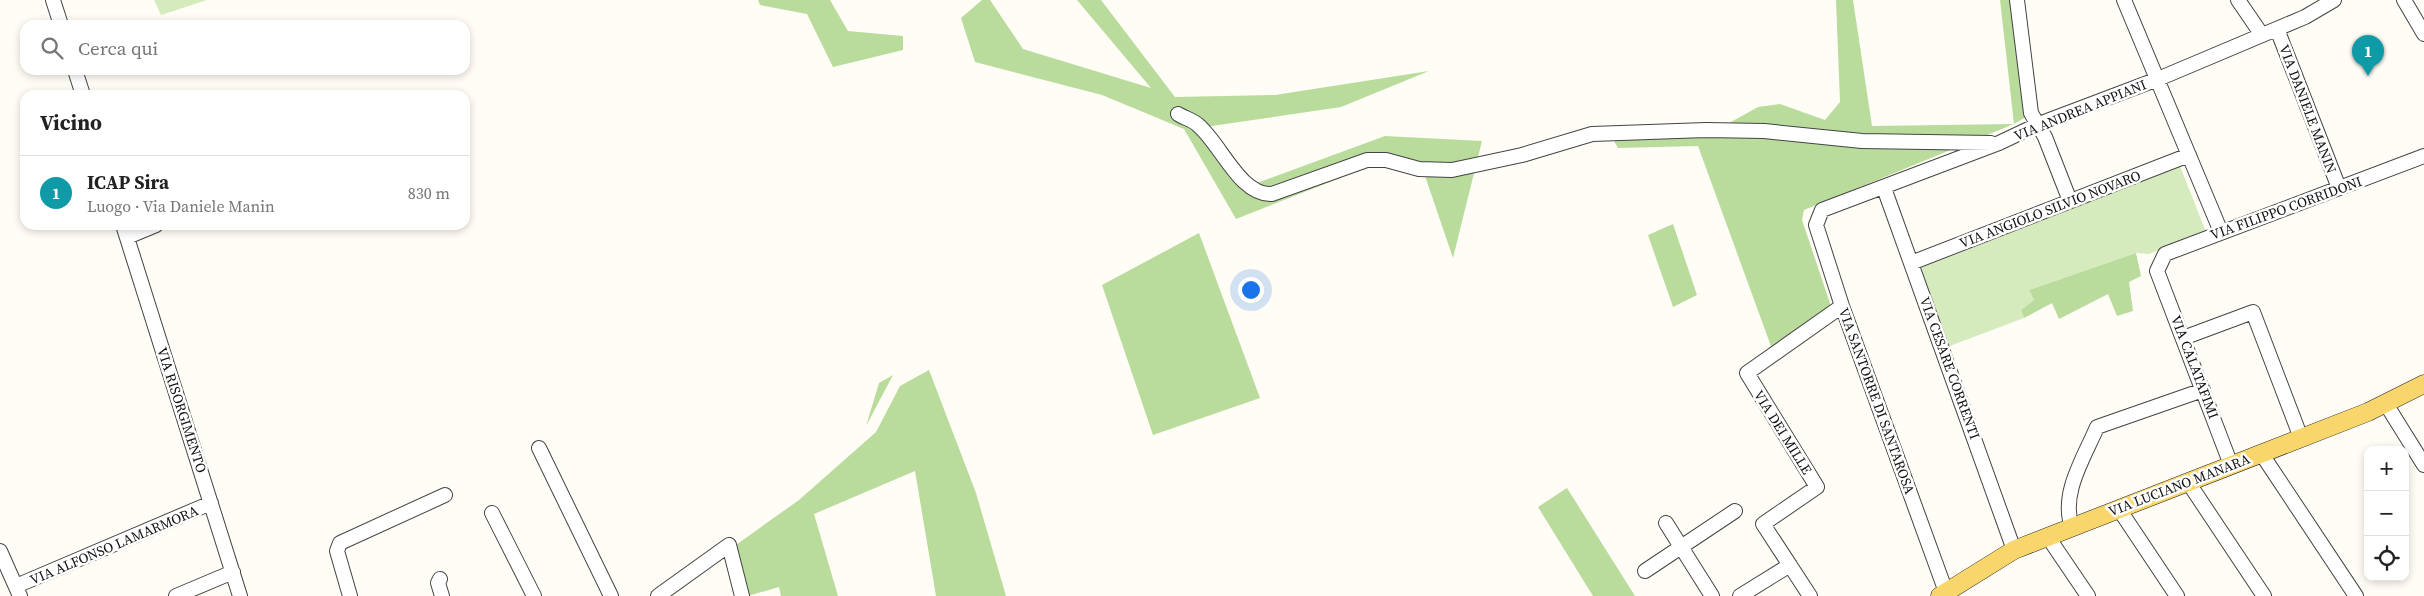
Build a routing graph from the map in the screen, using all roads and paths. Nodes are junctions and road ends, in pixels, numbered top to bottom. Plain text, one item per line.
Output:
1 (53, 0) edge
2 (2016, 0) edge
3 (2124, 0) edge
4 (2238, 0) edge
5 (2334, 0) edge
6 (2404, 0) edge
7 (59, 20) edge
8 (2277, 29) junction
9 (2424, 34) edge
10 (2262, 35) junction
11 (77, 75) edge
12 (2158, 78) junction
13 (81, 90) edge
14 (1178, 114) dead end
15 (2039, 124) junction
16 (1999, 143) junction
17 (2189, 155) junction
18 (2423, 160) edge
19 (1884, 188) junction
20 (2339, 188) junction
21 (2070, 202) junction
22 (1822, 210) joint
23 (125, 231) edge
24 (2221, 232) junction
25 (1911, 264) junction
26 (2157, 270) joint
27 (1842, 306) junction
28 (2183, 338) junction
29 (2424, 384) edge
30 (2203, 390) junction
31 (2386, 404) junction
32 (2301, 438) junction
33 (539, 448) dead end
34 (2261, 453) junction
35 (2232, 464) junction
36 (2424, 464) edge
37 (2188, 482) junction
38 (445, 495) dead end
39 (211, 503) junction
40 (2119, 509) junction
41 (1735, 511) dead end
42 (492, 513) dead end
43 (1666, 522) dead end
44 (2072, 527) junction
45 (2048, 536) junction
46 (1682, 547) junction
47 (2014, 550) junction
48 (0, 551) edge
49 (1790, 565) junction
50 (1645, 571) dead end
51 (233, 572) junction
52 (440, 579) dead end
53 (18, 591) edge
54 (1943, 594) edge
55 (176, 596) edge
56 (240, 596) edge
57 (350, 596) edge
58 (442, 596) edge
59 (534, 596) edge
60 (611, 596) edge
61 (658, 596) edge
62 (742, 596) edge
63 (1712, 596) edge
64 (1740, 596) edge
65 (1810, 596) edge
66 (2088, 596) edge
67 (2177, 596) edge
68 (2264, 596) edge
69 (2356, 596) edge

1 - 7 street
2 - 15 street
3 - 12 street
4 - 10 street
5 - 8 street, VIA ANDREA APPIANI
6 - 9 street
8 - 10 street, VIA ANDREA APPIANI
8 - 20 street, VIA DANIELE MANIN
10 - 12 street, VIA ANDREA APPIANI
11 - 13 street
12 - 15 street, VIA ANDREA APPIANI
12 - 17 street
14 - 16 street
15 - 16 street, VIA ANDREA APPIANI
15 - 21 street
16 - 19 street, VIA ANDREA APPIANI
17 - 21 street, VIA ANGIOLO SILVIO NOVARO
17 - 24 street
18 - 20 street, VIA FILIPPO CORRIDONI
19 - 22 street, VIA ANDREA APPIANI
19 - 25 street, VIA CESARE CORRENTI
20 - 24 street, VIA FILIPPO CORRIDONI
21 - 25 street, VIA ANGIOLO SILVIO NOVARO
22 - 27 street, VIA SANTORRE DI SANTAROSA
23 - 39 street, VIA RISORGIMENTO
24 - 26 street, VIA FILIPPO CORRIDONI
25 - 47 street, VIA CESARE CORRENTI
26 - 28 street, VIA CALATAFIMI
27 - 49 street, VIA DEI MILLE
27 - 54 street, VIA SANTORRE DI SANTAROSA
28 - 30 street, VIA CALATAFIMI
28 - 32 street
29 - 31 main road, VIA LUCIANO MANARA
30 - 35 street, VIA CALATAFIMI
30 - 44 street
31 - 32 main road, VIA LUCIANO MANARA
31 - 36 street
32 - 34 main road, VIA LUCIANO MANARA
33 - 60 street
34 - 35 main road, VIA LUCIANO MANARA
34 - 69 street
35 - 37 main road, VIA LUCIANO MANARA
37 - 40 main road, VIA LUCIANO MANARA
37 - 68 street
38 - 57 street
39 - 51 street, VIA RISORGIMENTO
39 - 53 street, VIA ALFONSO LAMARMORA
40 - 44 main road, VIA LUCIANO MANARA
40 - 67 street
41 - 46 street
42 - 59 street
43 - 46 street
44 - 45 main road, VIA LUCIANO MANARA
45 - 47 main road, VIA LUCIANO MANARA
45 - 66 street
46 - 50 street
46 - 63 street
47 - 54 main road, VIA LUCIANO MANARA
48 - 53 street
49 - 64 street
49 - 65 street
51 - 55 street
51 - 56 street, VIA RISORGIMENTO
52 - 58 street
61 - 62 street

